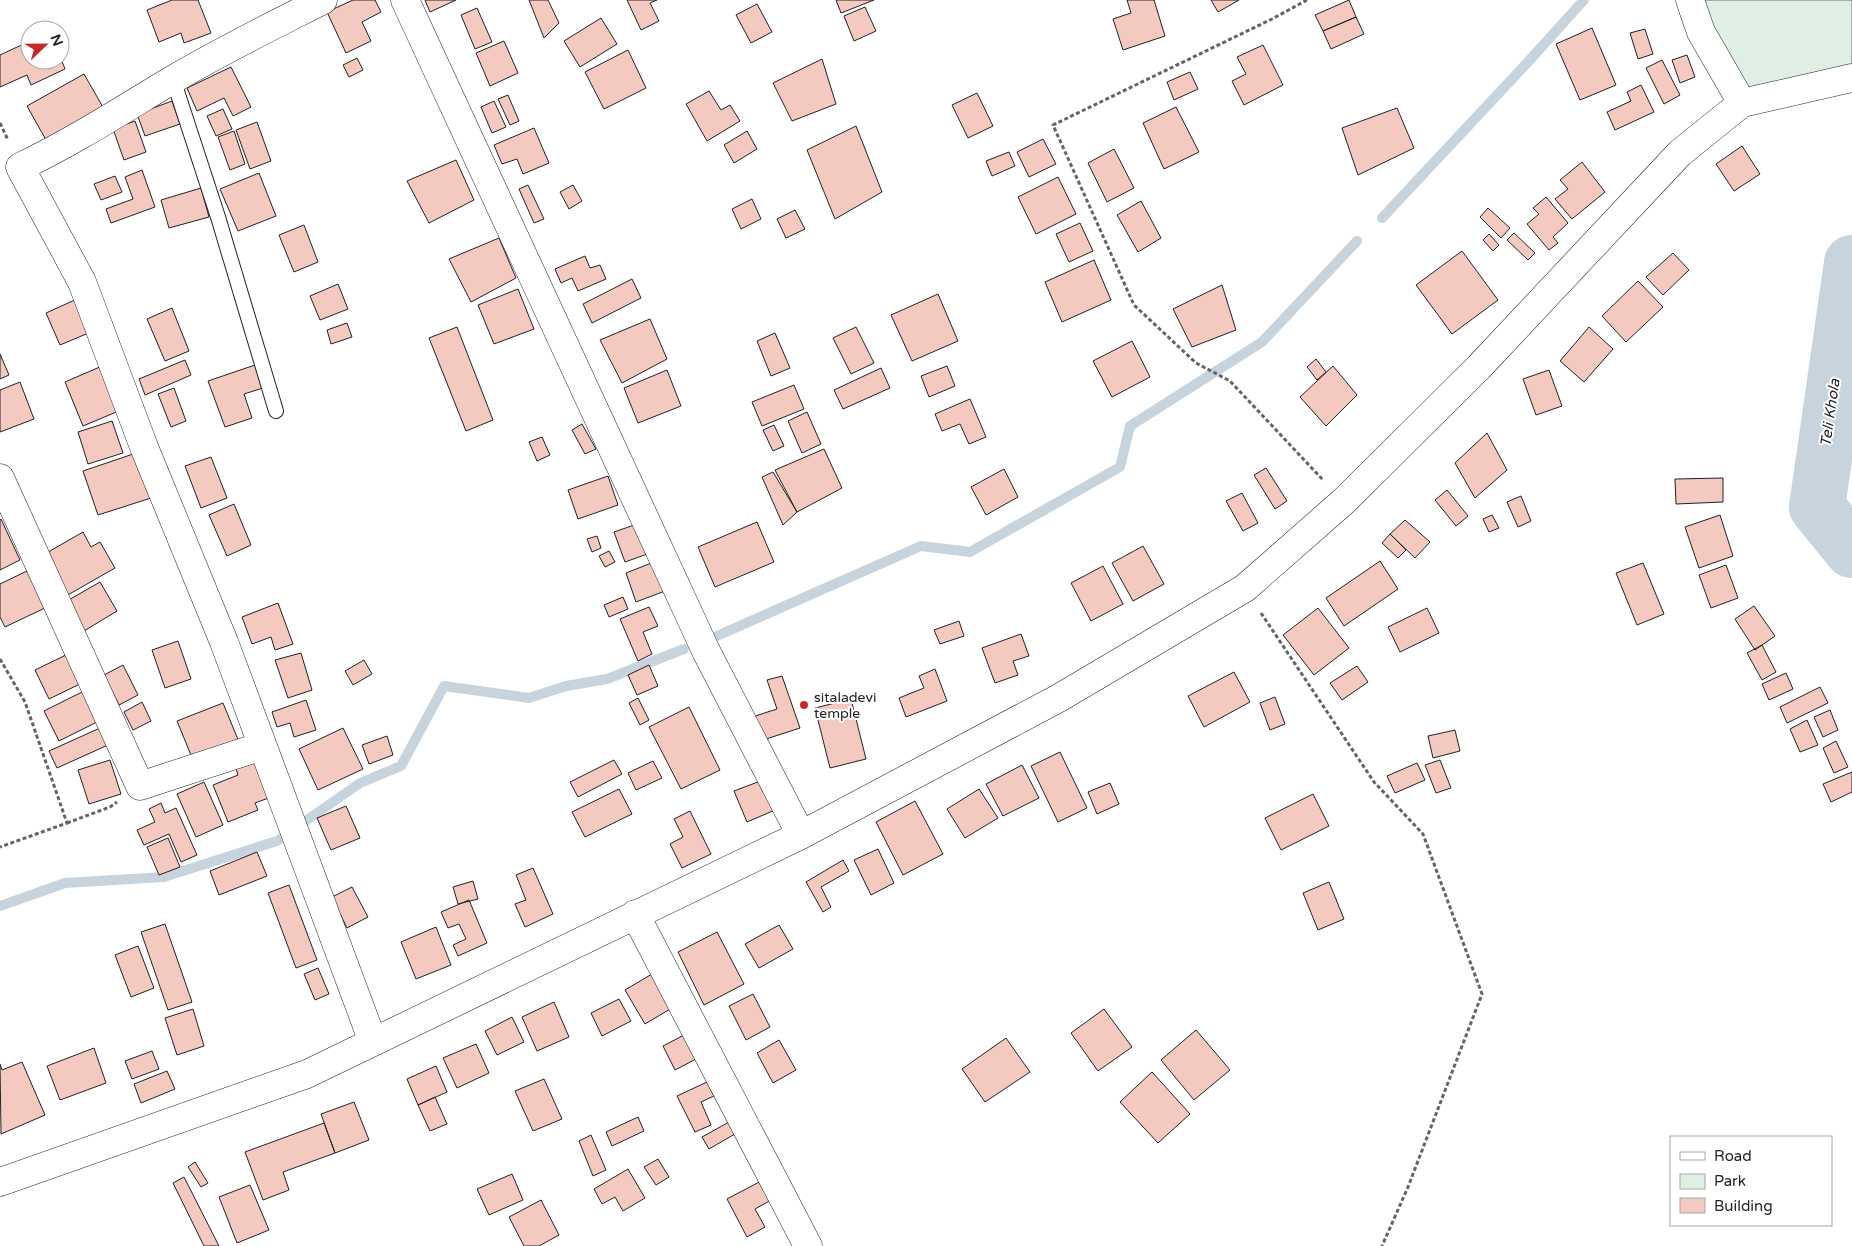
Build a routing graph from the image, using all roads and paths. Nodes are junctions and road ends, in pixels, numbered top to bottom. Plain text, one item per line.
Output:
1 (323, 0) edge
2 (405, 0) edge
3 (1307, 0) edge
4 (1690, 0) edge
5 (1852, 78) edge
6 (174, 80) junction
7 (1742, 103) junction
8 (276, 411) dead end
9 (0, 478) edge
10 (1344, 501) junction
11 (1245, 588) junction
12 (0, 659) edge
13 (262, 746) junction
14 (140, 786) junction
15 (67, 823) junction
16 (801, 835) junction
17 (0, 847) edge
18 (635, 914) junction
19 (372, 1042) junction
20 (0, 1182) edge
21 (808, 1246) edge
22 (1382, 1246) edge

1 - 6 street
2 - 16 street
3 - 10 path
4 - 7 street
5 - 7 street
6 - 8 lane
6 - 13 street
7 - 10 street
9 - 14 street
10 - 11 street
11 - 16 street
11 - 22 path
12 - 15 path
13 - 14 street
13 - 19 street
14 - 15 path
15 - 17 path
16 - 18 street
18 - 19 street
18 - 21 street
19 - 20 street

